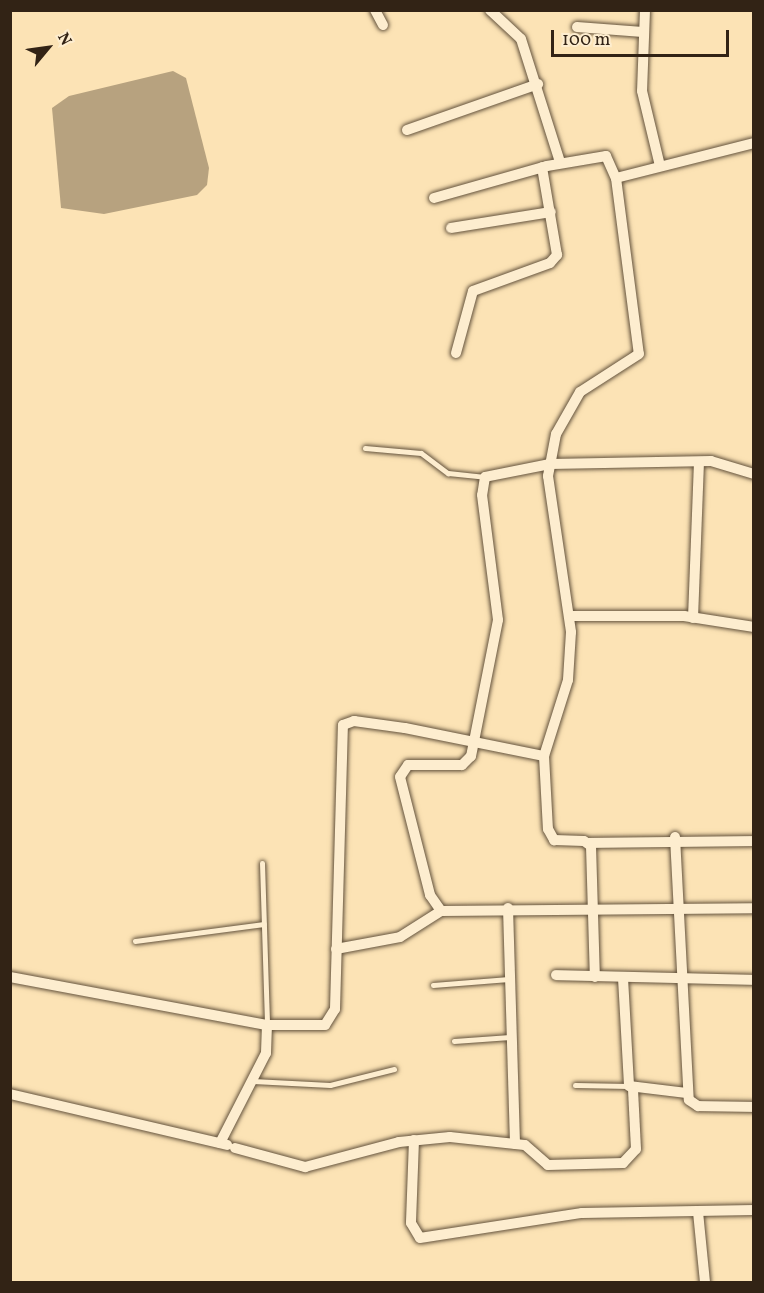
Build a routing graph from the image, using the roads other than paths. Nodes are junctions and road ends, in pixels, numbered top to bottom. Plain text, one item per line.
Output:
1 (375, 10) edge
2 (490, 10) edge
3 (645, 10) edge
4 (383, 25) dead end
5 (577, 27) dead end
6 (643, 32) junction
7 (538, 84) junction
8 (407, 130) dead end
9 (753, 143) edge
10 (560, 162) junction
11 (660, 166) junction
12 (542, 167) junction
13 (616, 178) junction
14 (434, 198) dead end
15 (551, 212) junction
16 (451, 228) dead end
17 (456, 353) dead end
18 (365, 448) dead end
19 (699, 462) junction
20 (550, 464) junction
21 (753, 474) edge
22 (485, 477) junction
23 (569, 616) junction
24 (693, 618) junction
25 (753, 627) edge
26 (474, 742) junction
27 (544, 756) junction
28 (675, 837) junction
29 (753, 841) edge
30 (588, 843) junction
31 (262, 863) dead end
32 (508, 908) junction
33 (594, 908) junction
34 (753, 908) edge
35 (680, 910) junction
36 (441, 911) junction
37 (264, 924) junction
38 (135, 941) dead end
39 (336, 949) junction
40 (556, 975) dead end
41 (10, 976) edge
42 (595, 976) junction
43 (623, 978) junction
44 (509, 979) junction
45 (753, 980) edge
46 (683, 981) junction
47 (433, 985) dead end
48 (267, 1025) junction
49 (510, 1037) junction
50 (454, 1041) dead end
51 (394, 1069) dead end
52 (253, 1081) junction
53 (575, 1085) dead end
54 (631, 1088) junction
55 (687, 1093) junction
56 (10, 1094) edge
57 (753, 1107) edge
58 (414, 1140) junction
59 (515, 1144) junction
60 (228, 1146) junction
61 (753, 1210) edge
62 (698, 1212) junction
63 (705, 1282) edge

1 - 4 street
2 - 7 street
3 - 6 street
5 - 6 street
6 - 11 street
7 - 8 street
7 - 10 street
9 - 11 street
10 - 12 street
10 - 13 street
11 - 13 street
12 - 14 street
12 - 15 street
13 - 20 street
15 - 16 street
15 - 17 street
18 - 22 lane
19 - 20 street
19 - 21 street
19 - 24 street
20 - 22 street
20 - 23 street
22 - 26 street
23 - 24 street
23 - 27 street
24 - 25 street
26 - 27 street
26 - 36 street
26 - 39 street
27 - 30 street
28 - 29 street
28 - 30 street
28 - 35 street
30 - 33 street
31 - 37 lane
32 - 33 street
32 - 36 street
32 - 44 street
33 - 35 street
33 - 42 street
34 - 35 street
35 - 46 street
36 - 39 street
37 - 38 lane
37 - 48 lane
39 - 48 street
40 - 42 street
41 - 48 street
42 - 43 street
43 - 46 street
43 - 54 street
44 - 47 lane
44 - 49 street
45 - 46 street
46 - 55 street
48 - 52 street
49 - 50 lane
49 - 59 street
51 - 52 lane
52 - 60 street
53 - 54 lane
54 - 55 street
54 - 59 street
55 - 57 street
56 - 60 street
58 - 59 street
58 - 60 street
58 - 62 street
61 - 62 street
62 - 63 street

